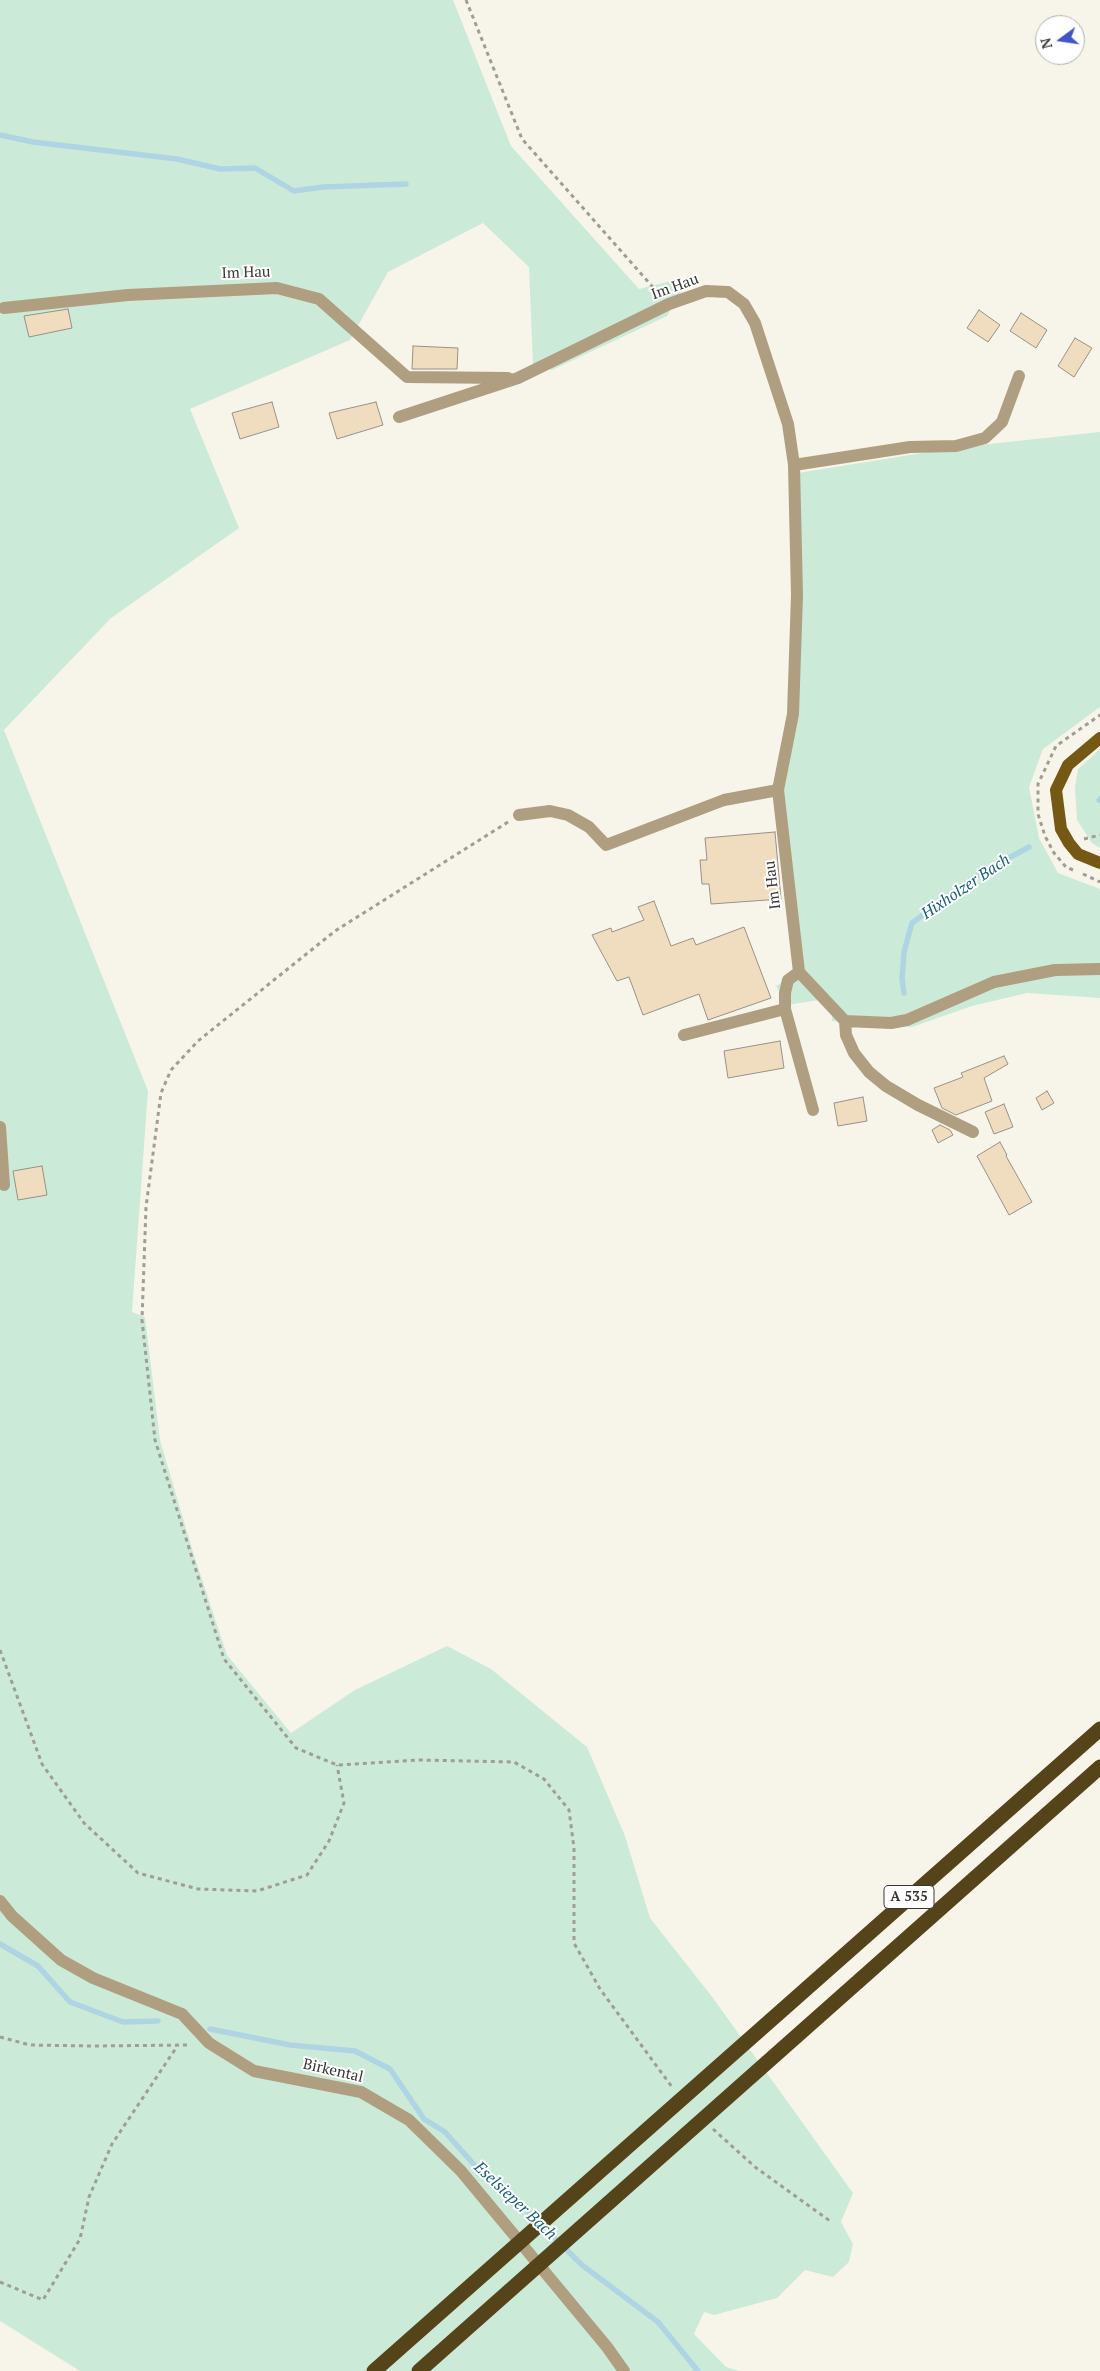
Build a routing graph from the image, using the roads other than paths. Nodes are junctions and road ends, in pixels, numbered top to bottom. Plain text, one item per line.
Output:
1 (4, 308) dead end
2 (1019, 376) dead end
3 (518, 378) junction
4 (399, 417) dead end
5 (794, 465) junction
6 (1100, 738) edge
7 (778, 790) junction
8 (519, 815) road end
9 (1100, 863) edge
10 (1100, 969) edge
11 (799, 972) junction
12 (785, 1009) junction
13 (845, 1021) junction
14 (684, 1035) dead end
15 (813, 1110) dead end
16 (0, 1127) edge
17 (973, 1132) dead end
18 (4, 1185) dead end
19 (1100, 1729) edge
20 (1100, 1767) edge
21 (0, 1901) edge
22 (374, 2371) edge
23 (419, 2371) edge
24 (624, 2371) edge

1 - 3 lane, Im Hau
2 - 5 lane
3 - 4 lane, Im Hau
3 - 5 lane, Im Hau
5 - 7 lane, Im Hau
6 - 9 main road
7 - 8 lane
7 - 11 lane, Im Hau
10 - 13 lane
11 - 12 lane
11 - 13 lane
12 - 14 lane
12 - 15 lane
13 - 17 lane
16 - 18 lane
19 - 22 highway, A 535
20 - 23 highway, A 535
21 - 24 lane, Birkental

